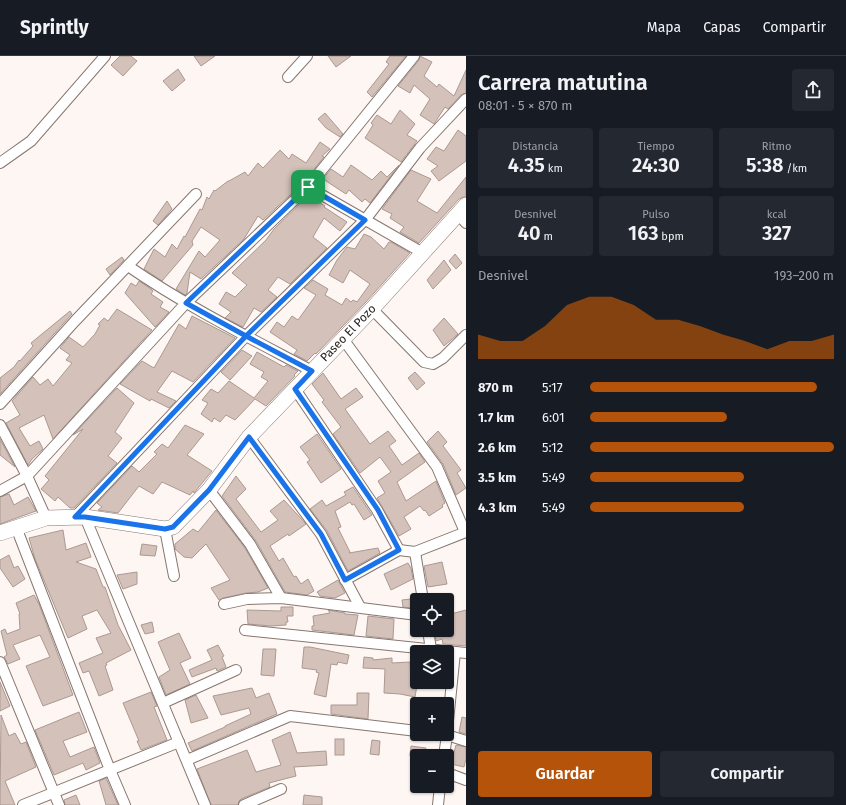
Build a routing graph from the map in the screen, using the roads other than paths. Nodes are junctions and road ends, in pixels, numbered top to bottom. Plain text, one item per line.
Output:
1 (104, 56) edge
2 (308, 56) edge
3 (414, 56) edge
4 (288, 78) dead end
5 (466, 99) edge
6 (0, 163) edge
7 (308, 187) junction
8 (196, 194) dead end
9 (463, 214) edge
10 (365, 220) junction
11 (423, 253) junction
12 (128, 266) junction
13 (186, 303) junction
14 (372, 308) junction
15 (466, 335) edge
16 (246, 336) junction
17 (343, 340) junction
18 (312, 371) junction
19 (295, 389) junction
20 (0, 404) edge
21 (0, 425) edge
22 (249, 437) junction
23 (27, 476) junction
24 (209, 490) junction
25 (0, 491) edge
26 (80, 517) junction
27 (46, 518) junction
28 (16, 527) junction
29 (165, 529) junction
30 (466, 532) edge
31 (0, 533) edge
32 (399, 550) junction
33 (415, 552) junction
34 (174, 576) dead end
35 (345, 580) junction
36 (422, 593) edge
37 (281, 598) junction
38 (224, 604) dead end
39 (360, 607) junction
40 (410, 614) edge
41 (245, 630) dead end
42 (410, 648) edge
43 (455, 652) joint
44 (466, 653) edge
45 (0, 662) edge
46 (236, 670) dead end
47 (450, 697) edge
48 (163, 703) junction
49 (410, 730) edge
50 (454, 737) edge
51 (466, 740) edge
52 (179, 742) junction
53 (187, 760) junction
54 (110, 770) junction
55 (454, 776) edge
56 (466, 780) edge
57 (281, 789) dead end
58 (54, 793) junction
59 (439, 793) edge
60 (23, 805) edge
61 (58, 805) edge
62 (125, 805) edge
63 (205, 805) edge
64 (244, 805) edge
65 (438, 805) edge

1 - 6 street
2 - 4 street
3 - 7 street
5 - 10 street
7 - 10 street
7 - 13 street
8 - 12 street
9 - 11 street, Paseo El Pozo
10 - 11 street
10 - 16 street
11 - 14 street, Paseo El Pozo
12 - 13 street
12 - 20 street
13 - 16 street
13 - 23 street
14 - 15 street
14 - 17 street, Paseo El Pozo
16 - 18 street
16 - 26 street
17 - 18 street, Paseo El Pozo
17 - 30 street
18 - 19 street, Paseo El Pozo
19 - 22 street, Paseo El Pozo
19 - 32 street
21 - 23 street
22 - 24 street, Paseo El Pozo
22 - 35 street
23 - 25 street
23 - 27 street
24 - 29 street, Paseo El Pozo
24 - 37 street
26 - 27 street
26 - 29 street
26 - 48 street
27 - 28 street
28 - 31 street
28 - 54 street
29 - 34 street
30 - 33 street
32 - 33 street
32 - 35 street
33 - 36 street
35 - 39 street
37 - 38 street
37 - 39 street
39 - 40 street
41 - 42 street
43 - 44 street
43 - 47 street
45 - 58 street
46 - 48 street
48 - 52 street
49 - 53 street
50 - 51 street
52 - 53 street
52 - 54 street
53 - 63 street
54 - 58 street
54 - 62 street
55 - 56 street
57 - 64 street
58 - 60 street
58 - 61 street
59 - 65 street

